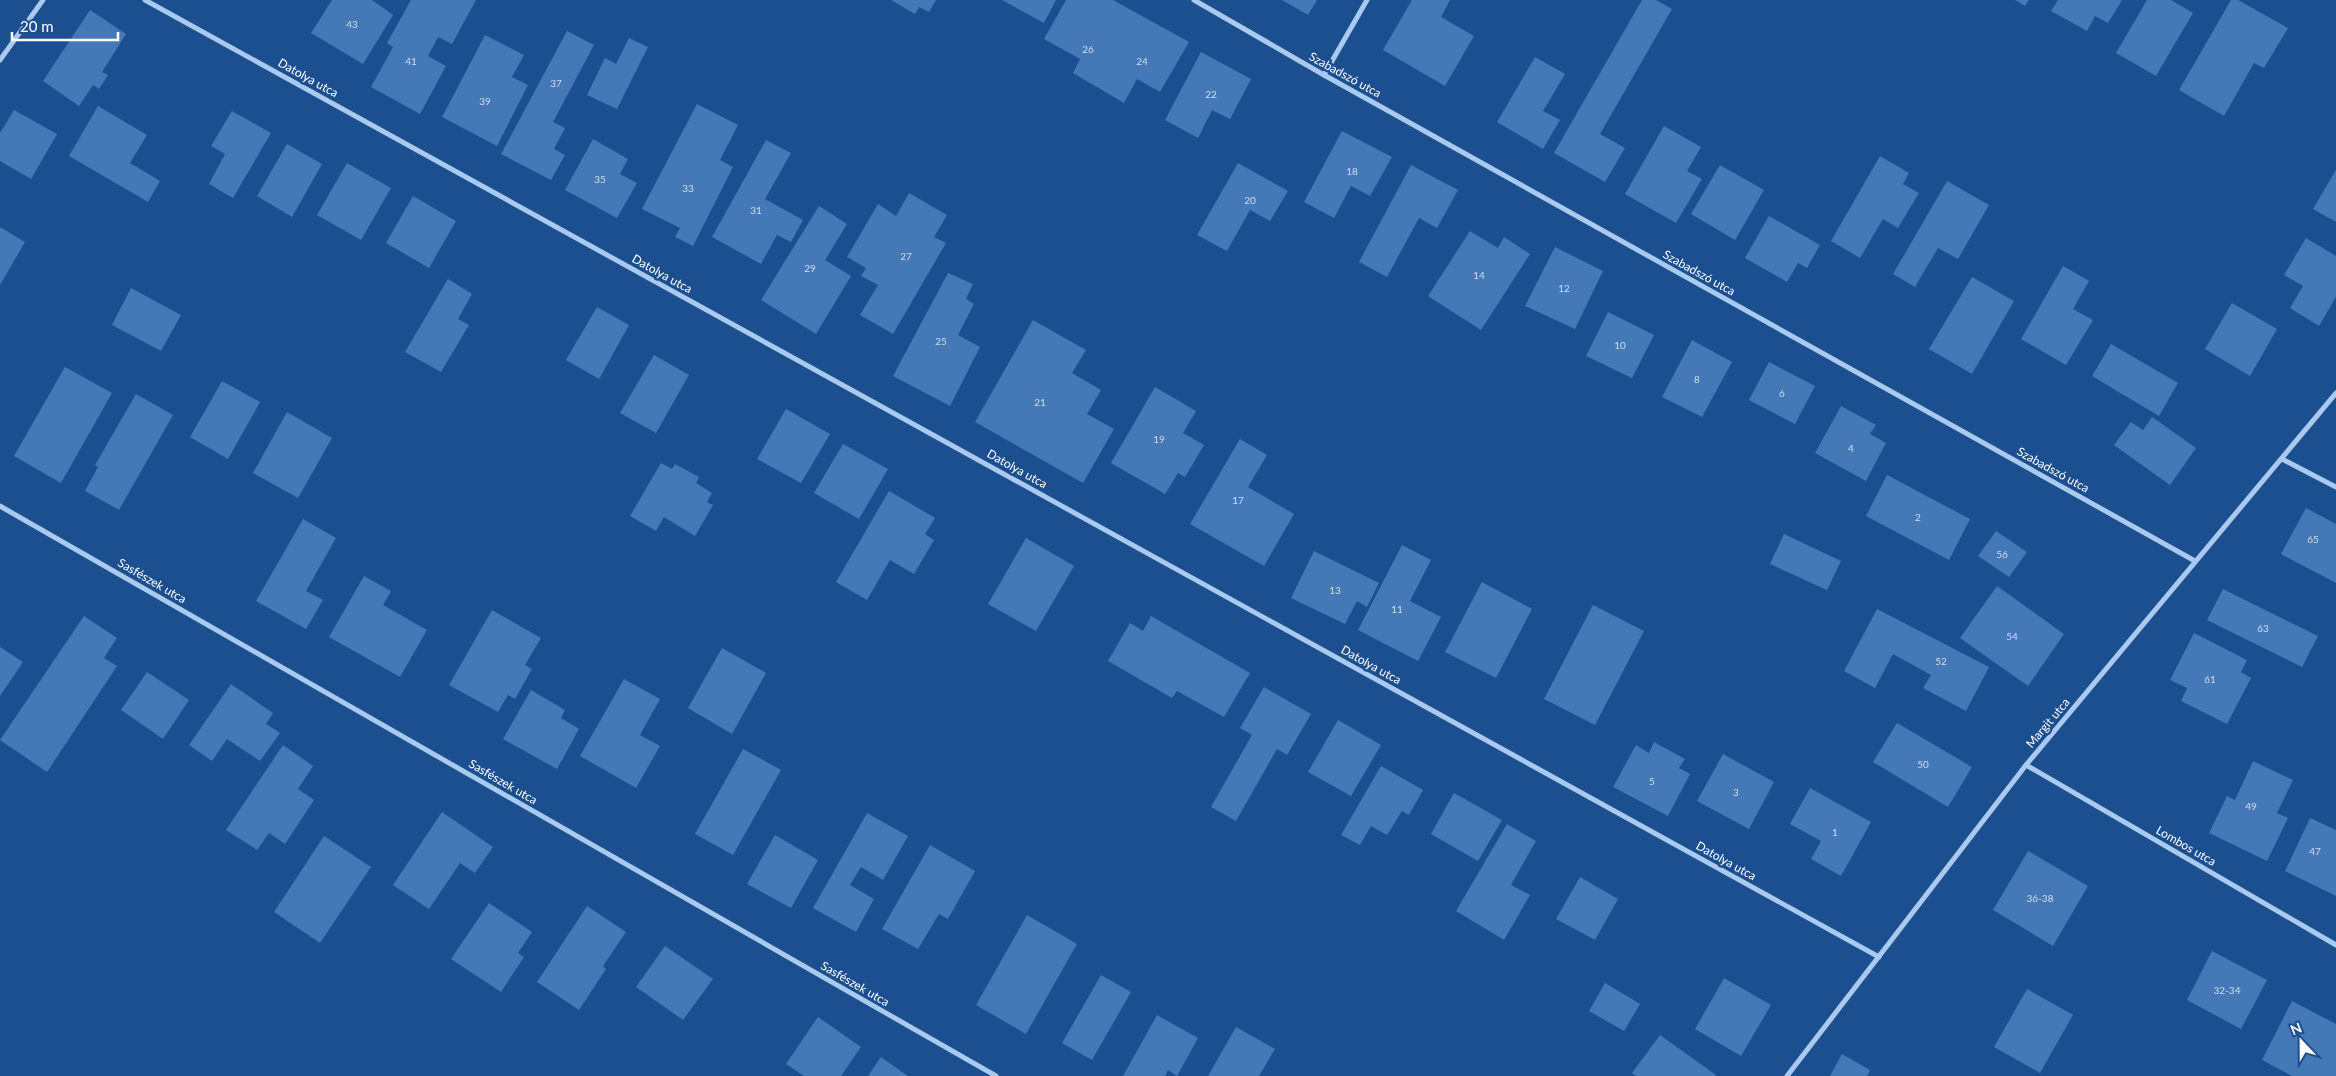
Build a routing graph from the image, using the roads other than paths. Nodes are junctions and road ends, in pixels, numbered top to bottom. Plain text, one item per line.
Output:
1 (43, 0) edge
2 (145, 0) edge
3 (1194, 0) edge
4 (1366, 0) edge
5 (0, 60) edge
6 (1324, 75) junction
7 (2336, 393) edge
8 (2282, 459) junction
9 (2336, 488) edge
10 (0, 506) edge
11 (2195, 561) junction
12 (2026, 765) junction
13 (2336, 945) edge
14 (1879, 956) junction
15 (996, 1076) edge
16 (1787, 1076) edge

1 - 5 street
2 - 14 street, Datolya utca
3 - 6 street, Szabadszó utca
4 - 6 street
6 - 11 street, Szabadszó utca
7 - 8 street, Margit utca
8 - 9 street
8 - 11 street, Margit utca
10 - 15 street, Sasfészek utca
11 - 12 street, Margit utca
12 - 13 street, Lombos utca
12 - 14 street, Margit utca
14 - 16 street, Margit utca

